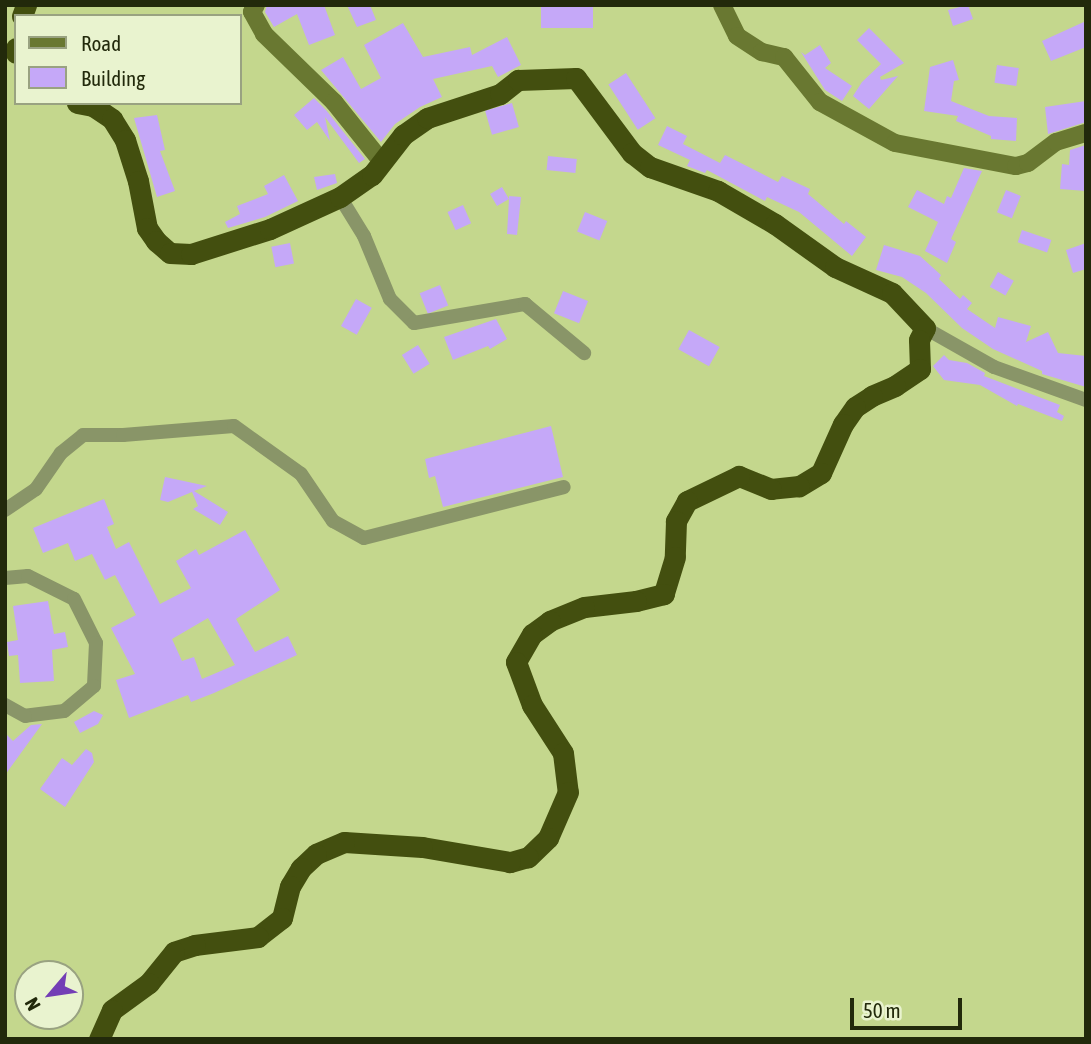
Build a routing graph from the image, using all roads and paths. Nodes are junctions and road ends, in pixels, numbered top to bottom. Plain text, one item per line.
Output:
1 (256, 5) edge
2 (722, 5) edge
3 (87, 105) edge
4 (1086, 133) edge
5 (382, 162) junction
6 (340, 197) junction
7 (925, 328) junction
8 (584, 353) dead end
9 (1086, 400) edge
10 (564, 487) dead end
11 (5, 510) edge
12 (5, 578) edge
13 (5, 705) edge
14 (99, 1039) edge

1 - 5 street
2 - 4 street
3 - 6 highway
5 - 6 highway
5 - 7 highway
6 - 8 street
7 - 9 street
7 - 14 highway
10 - 11 street
12 - 13 street

